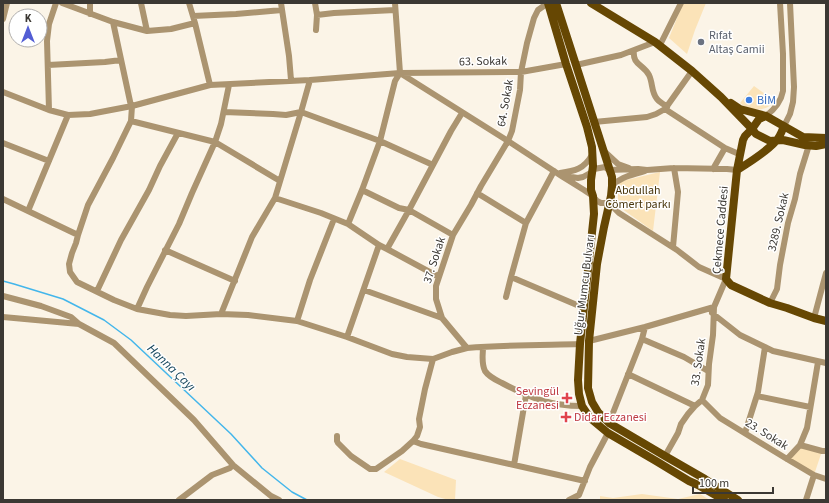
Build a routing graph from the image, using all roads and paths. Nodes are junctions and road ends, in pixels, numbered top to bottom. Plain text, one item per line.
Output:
1 (7, 3) edge
2 (56, 3) edge
3 (62, 3) edge
4 (90, 3) edge
5 (141, 3) edge
6 (189, 3) edge
7 (281, 3) edge
8 (315, 3) edge
9 (548, 3) edge
10 (556, 3) edge
11 (564, 3) edge
12 (591, 3) edge
13 (681, 3) edge
14 (780, 3) edge
15 (790, 3) edge
16 (395, 6) edge
17 (282, 10) junction
18 (560, 13) junction
19 (90, 14) junction
20 (317, 15) junction
21 (193, 16) junction
22 (3, 19) edge
23 (113, 22) junction
24 (195, 23) junction
25 (316, 30) dead end
26 (147, 31) junction
27 (657, 43) junction
28 (634, 50) junction
29 (121, 60) junction
30 (566, 64) junction
31 (48, 65) junction
32 (576, 65) junction
33 (692, 70) junction
34 (521, 72) junction
35 (400, 73) junction
36 (291, 80) junction
37 (310, 80) junction
38 (210, 85) junction
39 (229, 85) junction
40 (3, 92) edge
41 (721, 97) junction
42 (132, 106) junction
43 (666, 108) junction
44 (50, 110) junction
45 (224, 112) junction
46 (301, 112) junction
47 (462, 113) junction
48 (68, 115) junction
49 (766, 116) junction
50 (131, 121) junction
51 (594, 122) junction
52 (784, 126) junction
53 (752, 129) junction
54 (178, 133) junction
55 (826, 138) edge
56 (777, 140) junction
57 (380, 141) junction
58 (508, 141) junction
59 (215, 142) junction
60 (3, 143) edge
61 (826, 144) edge
62 (809, 146) junction
63 (602, 148) junction
64 (725, 148) junction
65 (593, 154) junction
66 (739, 154) junction
67 (49, 161) junction
68 (433, 165) junction
69 (674, 168) junction
70 (632, 169) junction
71 (713, 169) junction
72 (609, 170) junction
73 (647, 170) junction
74 (737, 170) junction
75 (557, 172) junction
76 (592, 172) junction
77 (280, 182) junction
78 (612, 186) junction
79 (362, 190) junction
80 (477, 193) junction
81 (593, 196) junction
82 (275, 198) junction
83 (3, 199) edge
84 (609, 203) junction
85 (409, 210) junction
86 (28, 211) junction
87 (334, 219) junction
88 (526, 223) junction
89 (348, 224) junction
90 (78, 235) junction
91 (453, 235) junction
92 (379, 245) junction
93 (673, 248) junction
94 (387, 249) junction
95 (165, 250) junction
96 (826, 276) edge
97 (439, 277) junction
98 (511, 277) junction
99 (726, 279) junction
100 (235, 281) junction
101 (364, 290) junction
102 (97, 291) junction
103 (3, 296) edge
104 (506, 297) dead end
105 (770, 303) junction
106 (584, 308) junction
107 (137, 309) junction
108 (714, 310) junction
109 (221, 314) junction
110 (3, 318) edge
111 (442, 318) junction
112 (814, 318) junction
113 (297, 321) junction
114 (826, 321) edge
115 (79, 324) junction
116 (645, 327) junction
117 (347, 337) junction
118 (642, 339) junction
119 (589, 341) junction
120 (580, 344) junction
121 (483, 346) junction
122 (765, 347) junction
123 (467, 348) junction
124 (433, 359) junction
125 (818, 362) junction
126 (826, 363) edge
127 (708, 371) junction
128 (628, 374) junction
129 (526, 395) junction
130 (756, 396) junction
131 (702, 400) junction
132 (582, 406) junction
133 (695, 406) junction
134 (810, 407) junction
135 (610, 423) junction
136 (608, 433) junction
137 (745, 433) junction
138 (337, 436) dead end
139 (413, 441) junction
140 (800, 445) junction
141 (826, 451) edge
142 (665, 456) junction
143 (788, 459) junction
144 (233, 465) junction
145 (514, 465) junction
146 (814, 474) junction
147 (826, 479) edge
148 (585, 481) junction
149 (179, 500) edge
150 (279, 500) edge
151 (569, 500) edge
152 (724, 500) edge
153 (738, 500) edge
154 (806, 500) edge

1 - 22 street
2 - 31 street
3 - 19 street
4 - 19 street
5 - 26 street
6 - 21 street
7 - 17 street
8 - 20 street
9 - 30 main road, Uğur Mumcu Bulvarı
9 - 34 street, 64. Sokak
10 - 18 main road, Uğur Mumcu Bulvarı
11 - 18 main road
12 - 27 main road
13 - 27 street
14 - 49 street
15 - 52 street
16 - 20 street
16 - 35 street
17 - 21 street
17 - 36 street
18 - 32 main road, Uğur Mumcu Bulvarı
19 - 23 street
20 - 25 street
21 - 24 street
23 - 26 street
23 - 29 street
24 - 26 street
24 - 38 street
27 - 28 street
27 - 33 main road
28 - 32 street
28 - 43 street
29 - 31 street
29 - 42 street
30 - 34 street, 63. Sokak
30 - 65 main road, Uğur Mumcu Bulvarı
31 - 44 street
32 - 51 main road, Uğur Mumcu Bulvarı
33 - 41 main road
33 - 43 street
34 - 35 street, 63. Sokak
34 - 58 street, 64. Sokak
35 - 37 street, 63. Sokak
35 - 47 street
35 - 57 street
36 - 37 street, 63. Sokak
36 - 39 street, 63. Sokak
37 - 46 street
38 - 39 street, 63. Sokak
38 - 42 street, 63. Sokak
39 - 45 street
40 - 44 street, 63. Sokak
41 - 49 main road
41 - 53 main road
42 - 48 street, 63. Sokak
42 - 50 street
43 - 51 street
43 - 64 street
44 - 48 street, 63. Sokak
45 - 46 street
45 - 59 street
46 - 57 street
46 - 77 street
47 - 58 street
47 - 68 street
48 - 67 street
49 - 52 main road
49 - 53 main road, Çekmece Caddesi
50 - 54 street
50 - 90 street
51 - 63 main road, Uğur Mumcu Bulvarı
52 - 55 main road
52 - 56 main road, Çekmece Caddesi
53 - 56 main road
53 - 66 main road, Çekmece Caddesi
54 - 59 street
54 - 102 street
56 - 62 main road
56 - 74 main road, Çekmece Caddesi
57 - 68 street
57 - 79 street
58 - 75 street
58 - 80 street, 37. Sokak
59 - 77 street
59 - 95 street
60 - 67 street
61 - 62 main road
62 - 105 street, 3289. Sokak
63 - 70 street
63 - 72 main road, Uğur Mumcu Bulvarı
64 - 66 street
64 - 71 street
65 - 75 street
65 - 76 main road, Uğur Mumcu Bulvarı
66 - 74 main road, Çekmece Caddesi
67 - 86 street
68 - 85 street
69 - 71 street
69 - 73 street
69 - 93 street
70 - 72 street
70 - 73 street
71 - 74 street
72 - 76 street
72 - 78 main road, Uğur Mumcu Bulvarı
73 - 78 street
74 - 99 main road, Çekmece Caddesi
75 - 76 street
75 - 81 street
75 - 88 street
76 - 81 main road, Uğur Mumcu Bulvarı
77 - 82 street
78 - 84 main road, Uğur Mumcu Bulvarı
79 - 85 street
79 - 89 street
80 - 88 street
80 - 91 street, 37. Sokak
81 - 84 street
81 - 106 main road, Uğur Mumcu Bulvarı
82 - 87 street
82 - 100 street
83 - 86 street
84 - 93 street
84 - 119 main road, Uğur Mumcu Bulvarı
85 - 91 street
85 - 94 street
86 - 90 street
87 - 89 street
87 - 113 street
88 - 98 street
89 - 92 street
90 - 102 street
91 - 97 street, 37. Sokak
92 - 94 street
92 - 101 street
93 - 99 street
94 - 97 street
95 - 100 street
95 - 107 street
96 - 112 street
97 - 111 street, 37. Sokak
98 - 104 street
98 - 106 street
99 - 105 main road, Çekmece Caddesi
99 - 108 street
100 - 109 street
101 - 111 street
101 - 117 street
102 - 107 street
103 - 115 street
105 - 112 main road, Çekmece Caddesi
106 - 120 main road, Uğur Mumcu Bulvarı
107 - 109 street
108 - 116 street
108 - 122 street
108 - 127 street, 33. Sokak
109 - 113 street
110 - 115 street
111 - 123 street, 37. Sokak
112 - 114 main road, Çekmece Caddesi
113 - 117 street
115 - 144 street
116 - 118 street
116 - 119 street
117 - 124 street
118 - 127 street
118 - 128 street
119 - 135 main road, Uğur Mumcu Bulvarı
120 - 121 street
120 - 132 main road, Uğur Mumcu Bulvarı
121 - 123 street
121 - 129 street
122 - 125 street
122 - 130 street
123 - 124 street
124 - 139 street
125 - 126 street
125 - 134 street
127 - 131 street, 33. Sokak
128 - 133 street
128 - 135 street
129 - 132 street
129 - 145 street
130 - 134 street
130 - 137 street
131 - 133 street, 33. Sokak
131 - 137 street, 23. Sokak
132 - 136 main road, Uğur Mumcu Bulvarı
133 - 142 street, 33. Sokak
134 - 140 street
135 - 142 main road, Uğur Mumcu Bulvarı
136 - 148 street
136 - 152 main road, Uğur Mumcu Bulvarı
137 - 143 street, 23. Sokak
138 - 139 street
139 - 145 street
140 - 141 street
140 - 143 street
142 - 153 main road, Uğur Mumcu Bulvarı
143 - 146 street, 23. Sokak
144 - 149 street
144 - 150 street
145 - 148 street
146 - 147 street, 23. Sokak
146 - 154 street
148 - 151 street

